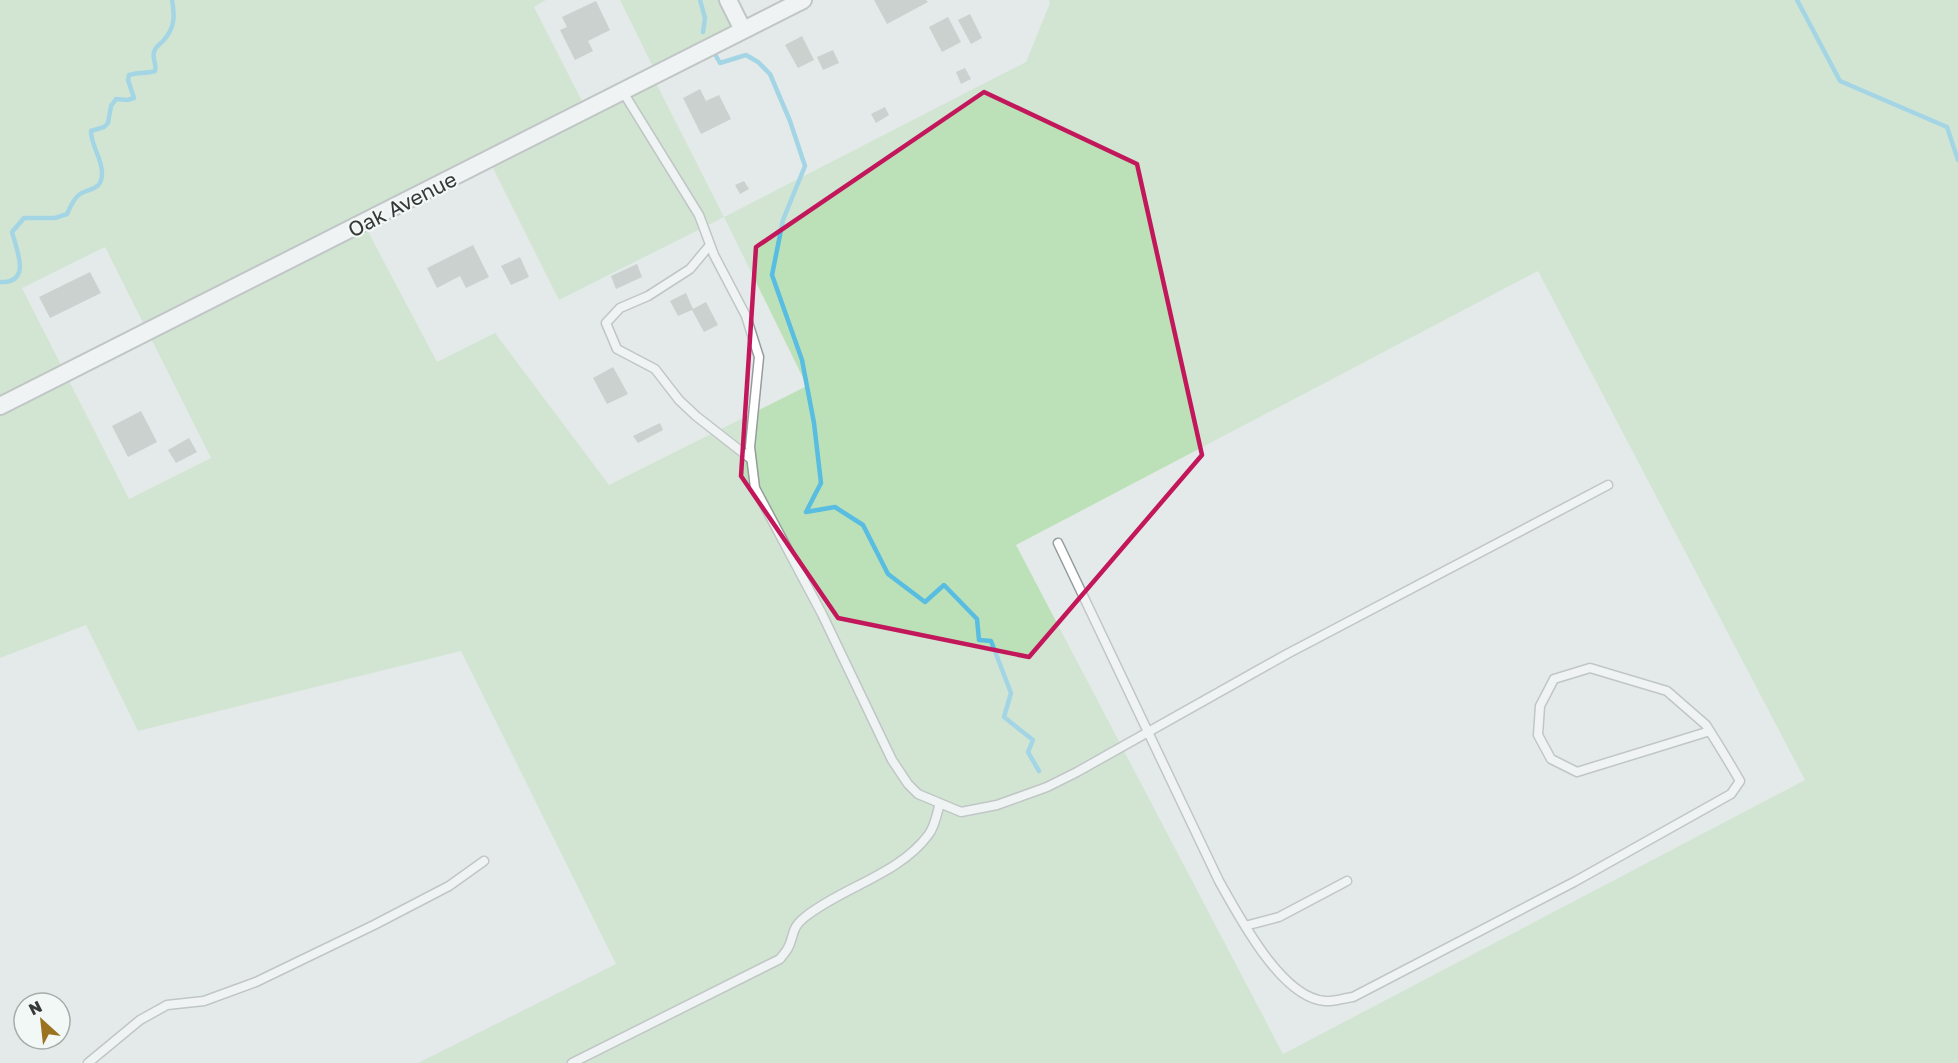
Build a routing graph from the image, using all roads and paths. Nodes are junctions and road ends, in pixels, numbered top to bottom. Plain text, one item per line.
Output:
1 (728, 0) edge
2 (803, 0) edge
3 (743, 30) junction
4 (623, 92) junction
5 (710, 245) junction
6 (0, 406) edge
7 (752, 459) junction
8 (1608, 485) dead end
9 (1058, 543) dead end
10 (1148, 731) junction
11 (1710, 731) junction
12 (940, 803) junction
13 (484, 861) dead end
14 (1347, 881) dead end
15 (1245, 926) junction
16 (88, 1063) edge
17 (572, 1063) edge

1 - 3 street
2 - 3 street, Oak Avenue
3 - 4 street, Oak Avenue
4 - 5 lane
4 - 6 street, Oak Avenue
5 - 7 lane
5 - 7 lane
7 - 12 lane
8 - 10 lane
9 - 10 lane
10 - 12 lane
10 - 15 lane
11 - 11 lane
11 - 15 lane
12 - 17 lane
13 - 16 lane
14 - 15 lane

